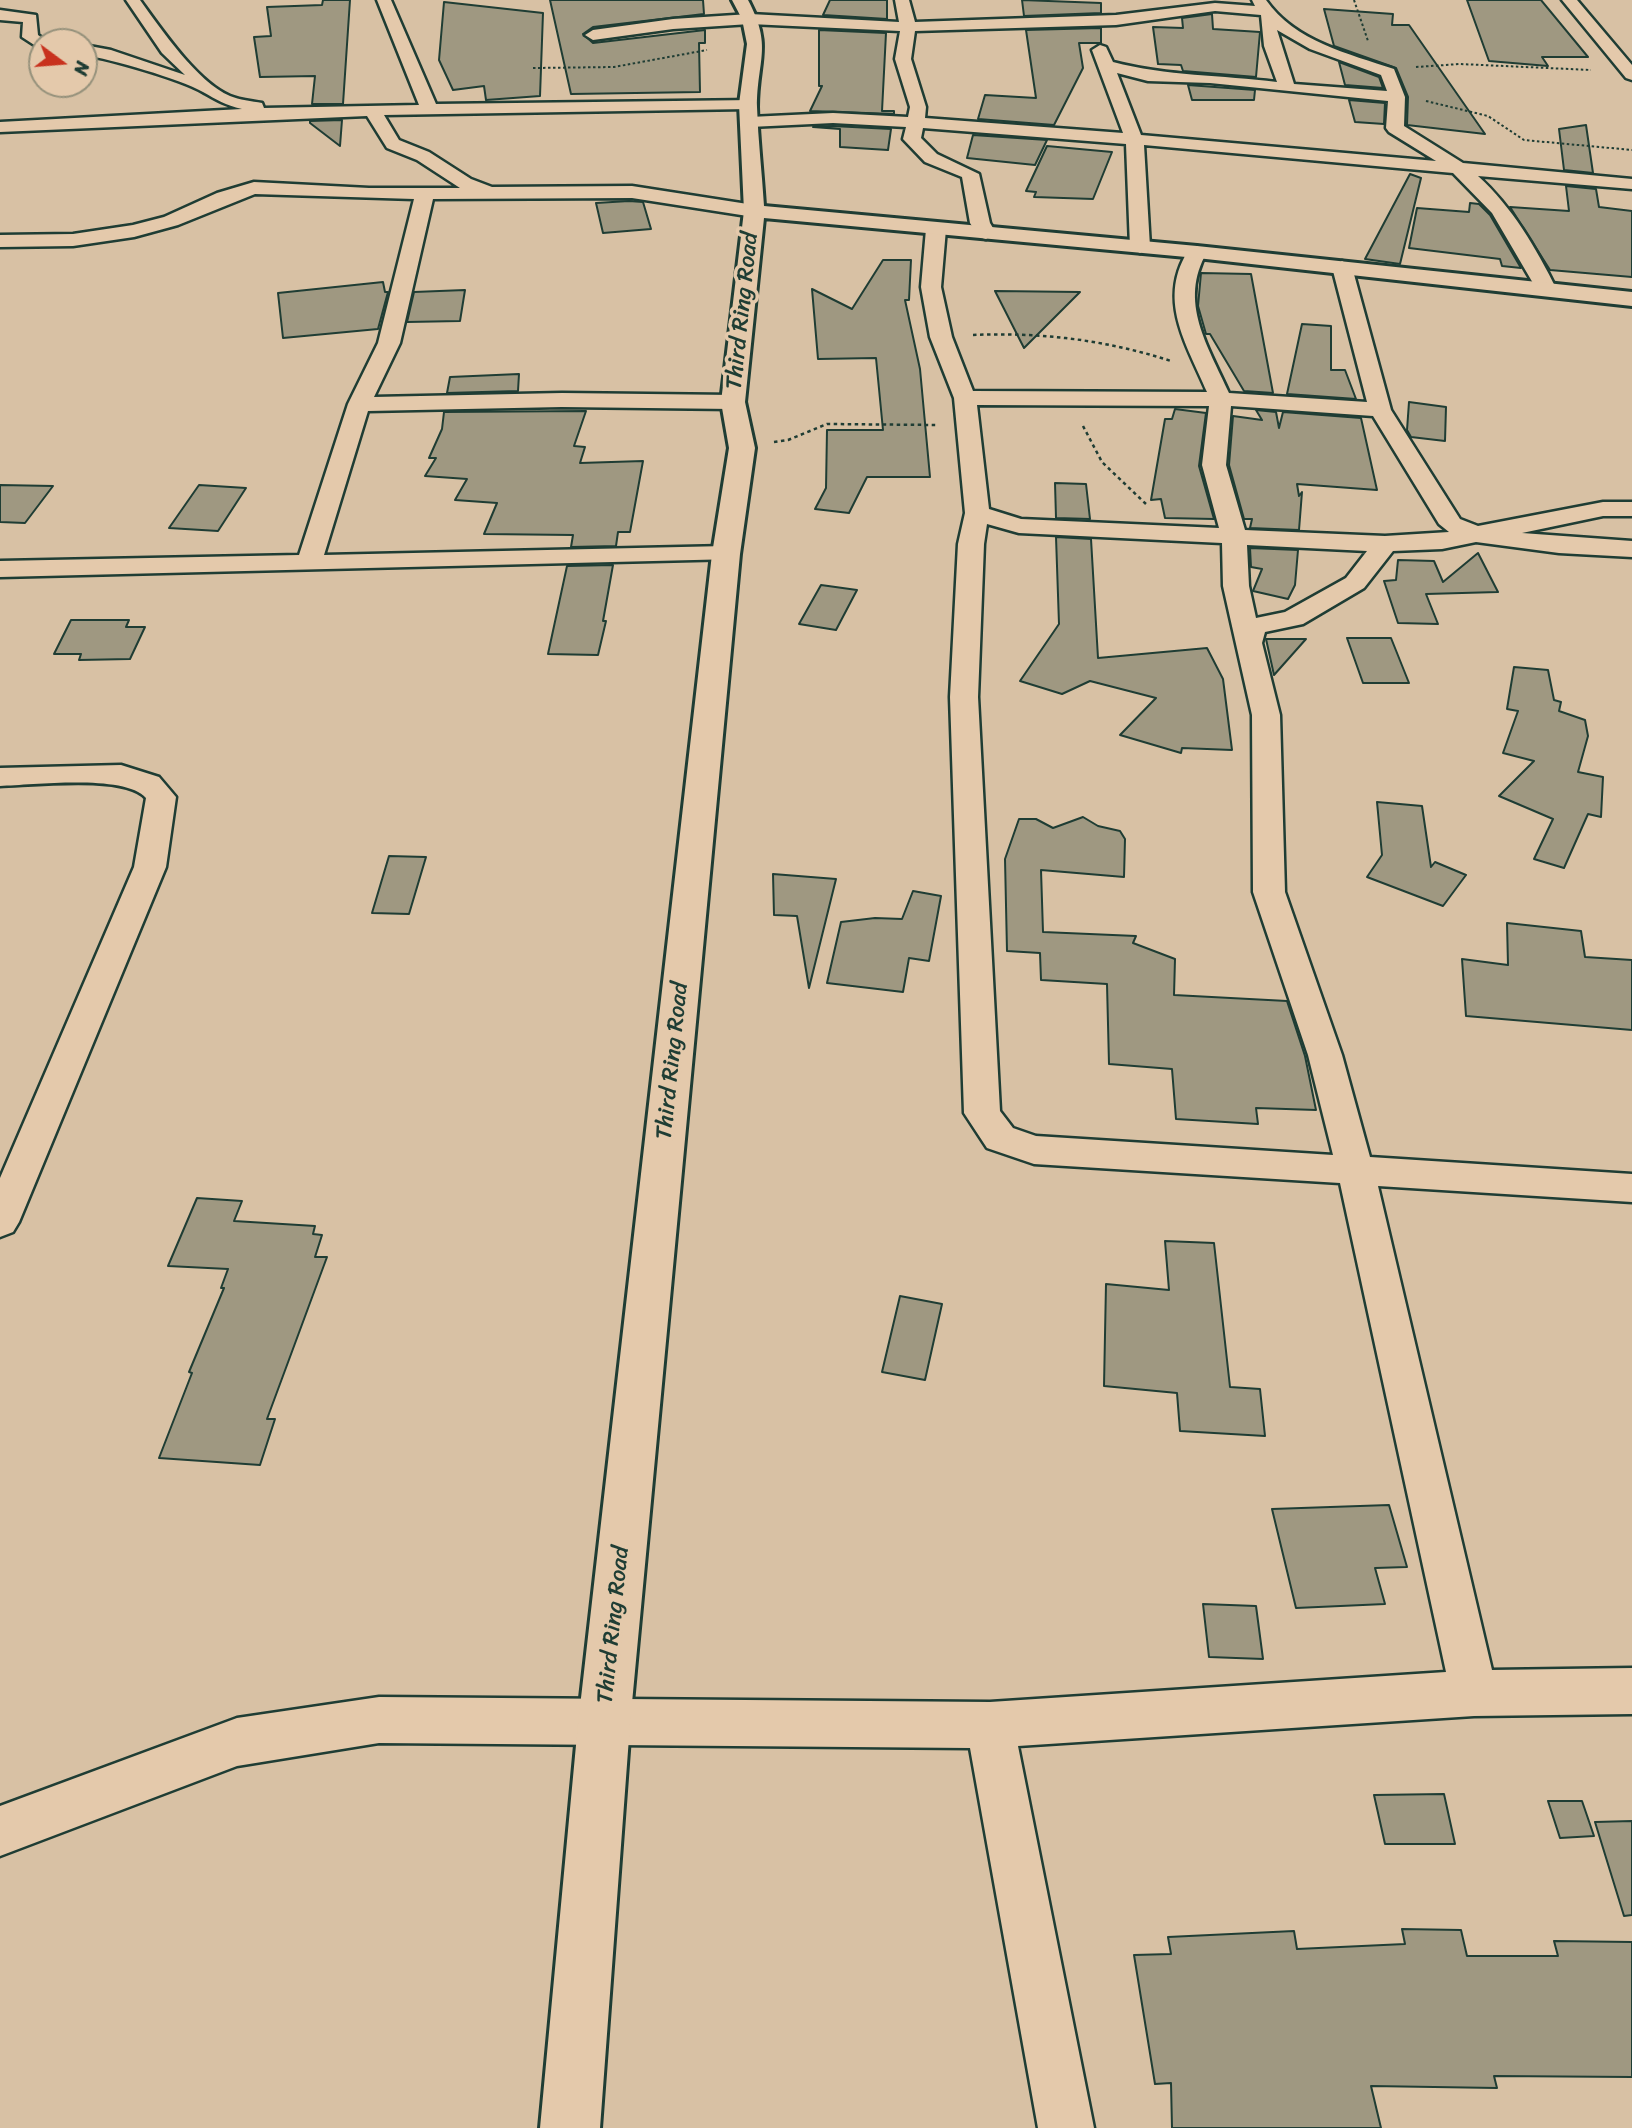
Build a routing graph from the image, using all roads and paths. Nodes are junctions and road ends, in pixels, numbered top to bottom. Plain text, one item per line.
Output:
1 (133, 0) edge
2 (384, 0) edge
3 (902, 0) edge
4 (1077, 0) edge
5 (1354, 0) edge
6 (1569, 0) edge
7 (1264, 9) edge
8 (0, 15) edge
9 (1085, 20) junction
10 (749, 21) edge
11 (908, 27) junction
12 (30, 28) edge
13 (593, 35) dead end
14 (98, 52) edge
15 (1362, 64) junction
16 (1108, 65) junction
17 (533, 68) dead end
18 (1629, 71) edge
19 (208, 88) junction
20 (1287, 88) junction
21 (1397, 97) junction
22 (429, 108) junction
23 (280, 112) junction
24 (373, 112) junction
25 (749, 113) junction
26 (913, 122) junction
27 (0, 127) edge
28 (1135, 142) junction
29 (1632, 150) edge
30 (1460, 170) junction
31 (1632, 184) edge
32 (426, 192) junction
33 (489, 193) junction
34 (754, 211) junction
35 (936, 229) junction
36 (986, 233) junction
37 (0, 241) edge
38 (1140, 247) junction
39 (1198, 252) junction
40 (1342, 267) junction
41 (1547, 290) junction
42 (1632, 299) edge
43 (941, 337) junction
44 (1211, 372) junction
45 (1051, 397) junction
46 (1221, 399) junction
47 (733, 402) junction
48 (359, 404) junction
49 (1380, 410) junction
50 (967, 411) junction
51 (742, 448) junction
52 (1632, 509) edge
53 (974, 528) junction
54 (1163, 533) junction
55 (1475, 534) junction
56 (1234, 536) junction
57 (1385, 544) junction
58 (1632, 549) edge
59 (726, 554) junction
60 (310, 560) junction
61 (0, 569) edge
62 (1248, 643) junction
63 (0, 777) edge
64 (1355, 1169) junction
65 (1632, 1188) edge
66 (0, 1222) edge
67 (1632, 1691) edge
68 (1474, 1693) junction
69 (604, 1724) junction
70 (990, 1724) junction
71 (0, 1830) edge
72 (570, 2128) edge
73 (1066, 2128) edge

1 - 19 street
2 - 22 street
3 - 11 street
4 - 9 street
5 - 15 path
6 - 18 street
7 - 9 street
7 - 15 street
7 - 20 street
8 - 12 street
9 - 11 street
9 - 16 street
10 - 11 street
10 - 13 street
10 - 17 path
10 - 25 street, Third Ring Road
11 - 26 street
14 - 19 street
15 - 21 street
16 - 20 street
16 - 28 street
18 - 21 path
19 - 23 street
20 - 21 street
21 - 29 path
21 - 30 street
22 - 24 street
22 - 25 street
23 - 24 street
23 - 27 street
24 - 33 street
25 - 26 street
25 - 34 street, Third Ring Road
26 - 28 street
26 - 36 street
28 - 30 street
28 - 38 street
30 - 31 street
30 - 41 street
32 - 33 street
32 - 37 street
32 - 48 street
33 - 34 street
34 - 35 street
34 - 47 street, Third Ring Road
35 - 36 street
35 - 43 street
36 - 38 street
38 - 39 street
39 - 40 street
39 - 44 street
40 - 41 street
40 - 49 street
41 - 42 street
43 - 44 path
43 - 50 street
44 - 46 street
45 - 46 street
45 - 50 street
45 - 54 path
46 - 49 street
46 - 56 street
47 - 48 street
47 - 51 street, Third Ring Road
48 - 60 street
49 - 55 street
50 - 51 path
50 - 53 street
51 - 59 street, Third Ring Road
52 - 55 street
53 - 54 street
53 - 64 street
54 - 56 street
55 - 57 street
55 - 58 street
56 - 57 street
56 - 62 street
57 - 62 street
59 - 60 street
59 - 69 street, Third Ring Road
60 - 61 street
62 - 64 street
63 - 66 street
64 - 65 street
64 - 68 street
67 - 68 street
68 - 70 street
69 - 70 street
69 - 71 street
69 - 72 street, Third Ring Road
70 - 73 street

